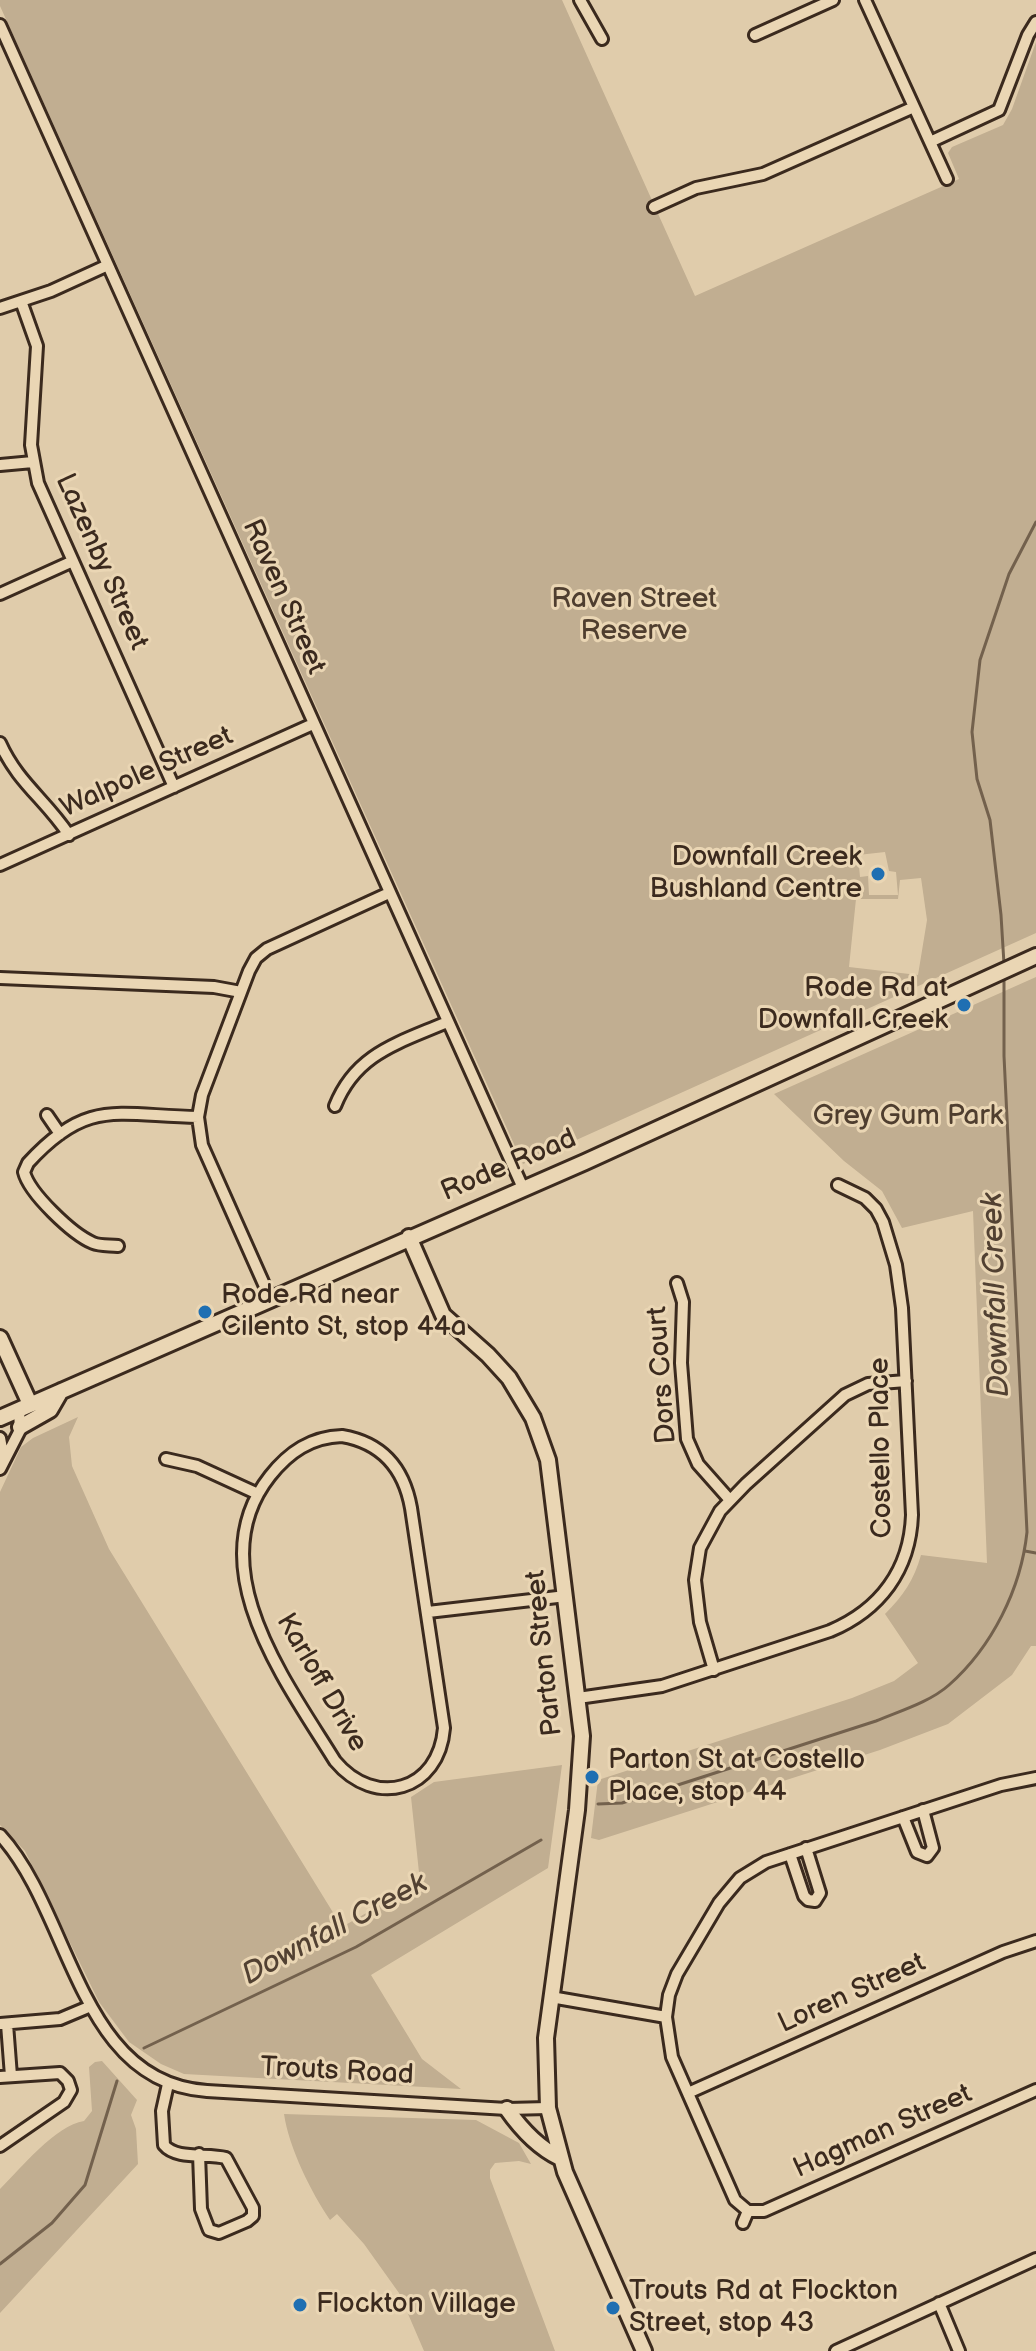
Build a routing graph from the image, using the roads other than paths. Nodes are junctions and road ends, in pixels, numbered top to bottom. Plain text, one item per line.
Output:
1 (580, 0) edge
2 (833, 0) edge
3 (865, 0) edge
4 (1036, 22) edge
5 (0, 25) edge
6 (755, 35) dead end
7 (602, 39) dead end
8 (914, 107) junction
9 (930, 142) junction
10 (947, 179) dead end
11 (654, 207) dead end
12 (108, 265) junction
13 (21, 301) junction
14 (0, 308) edge
15 (33, 462) junction
16 (0, 465) edge
17 (73, 561) junction
18 (0, 594) edge
19 (313, 724) junction
20 (0, 743) edge
21 (174, 787) junction
22 (69, 835) junction
23 (0, 865) edge
24 (389, 893) junction
25 (1036, 956) edge
26 (0, 978) edge
27 (241, 992) junction
28 (447, 1022) junction
29 (335, 1106) dead end
30 (47, 1115) dead end
31 (198, 1117) junction
32 (60, 1134) junction
33 (838, 1185) dead end
34 (523, 1188) junction
35 (409, 1237) junction
36 (118, 1246) dead end
37 (677, 1283) dead end
38 (271, 1300) junction
39 (0, 1338) edge
40 (906, 1381) junction
41 (62, 1391) junction
42 (24, 1407) junction
43 (0, 1418) edge
44 (20, 1427) junction
45 (0, 1438) edge
46 (166, 1459) dead end
47 (2, 1465) edge
48 (258, 1494) junction
49 (729, 1499) junction
50 (566, 1596) junction
51 (428, 1612) junction
52 (714, 1670) junction
53 (578, 1698) junction
54 (1036, 1778) edge
55 (923, 1810) junction
56 (903, 1817) junction
57 (0, 1835) edge
58 (806, 1848) junction
59 (790, 1854) junction
60 (1036, 1941) edge
61 (551, 1997) junction
62 (91, 2006) junction
63 (666, 2017) junction
64 (4, 2024) edge
65 (5, 2076) edge
66 (168, 2084) junction
67 (1036, 2090) edge
68 (688, 2093) junction
69 (548, 2108) junction
70 (507, 2109) junction
71 (0, 2146) edge
72 (199, 2154) junction
73 (560, 2158) junction
74 (748, 2211) junction
75 (743, 2223) dead end
76 (1036, 2259) edge
77 (939, 2303) junction
78 (644, 2351) edge
79 (836, 2351) edge
80 (959, 2351) edge

1 - 7 street
2 - 6 street
3 - 8 street
4 - 9 street
5 - 12 street, Raven Street
8 - 9 street
8 - 11 street
9 - 10 street
12 - 13 street
12 - 19 street, Raven Street
13 - 14 street
13 - 15 street, Lazenby Street
15 - 16 street
15 - 17 street, Lazenby Street
17 - 18 street
17 - 21 street, Lazenby Street
19 - 21 street, Walpole Street
19 - 24 street, Raven Street
20 - 22 street
21 - 22 street, Walpole Street
22 - 23 street, Walpole Street
24 - 27 street
24 - 28 street, Raven Street
25 - 34 street, Rode Road
26 - 27 street
27 - 31 street
28 - 29 street
28 - 34 street, Raven Street
30 - 32 street
31 - 32 street
31 - 38 street
32 - 36 street
33 - 40 street, Costello Place
34 - 35 street, Rode Road
35 - 38 street, Rode Road
35 - 50 street, Parton Street
37 - 49 street, Dors Court
38 - 41 street, Rode Road
39 - 42 street
40 - 49 street
40 - 52 street, Costello Place
41 - 42 street, Rode Road
41 - 44 street
42 - 43 street, Rode Road
42 - 44 street
44 - 47 street
45 - 47 street
46 - 48 street
48 - 51 street, Karloff Drive
48 - 51 street, Karloff Drive
49 - 52 street
50 - 51 street
50 - 53 street, Parton Street
52 - 53 street, Costello Place
53 - 61 street, Parton Street
54 - 55 street
55 - 56 street
55 - 56 street
56 - 58 street
57 - 62 street, Trouts Road
58 - 59 street
58 - 59 street
59 - 63 street
60 - 68 street, Loren Street
61 - 63 street
61 - 69 street, Parton Street
62 - 64 street
62 - 66 street, Trouts Road
63 - 68 street
64 - 65 street
65 - 71 street
66 - 70 street, Trouts Road
66 - 72 street
67 - 74 street, Hagman Street
68 - 74 street
69 - 70 street, Trouts Road
69 - 73 street
70 - 73 street
72 - 72 street
73 - 78 street
74 - 75 street
76 - 77 street
77 - 79 street
77 - 80 street

